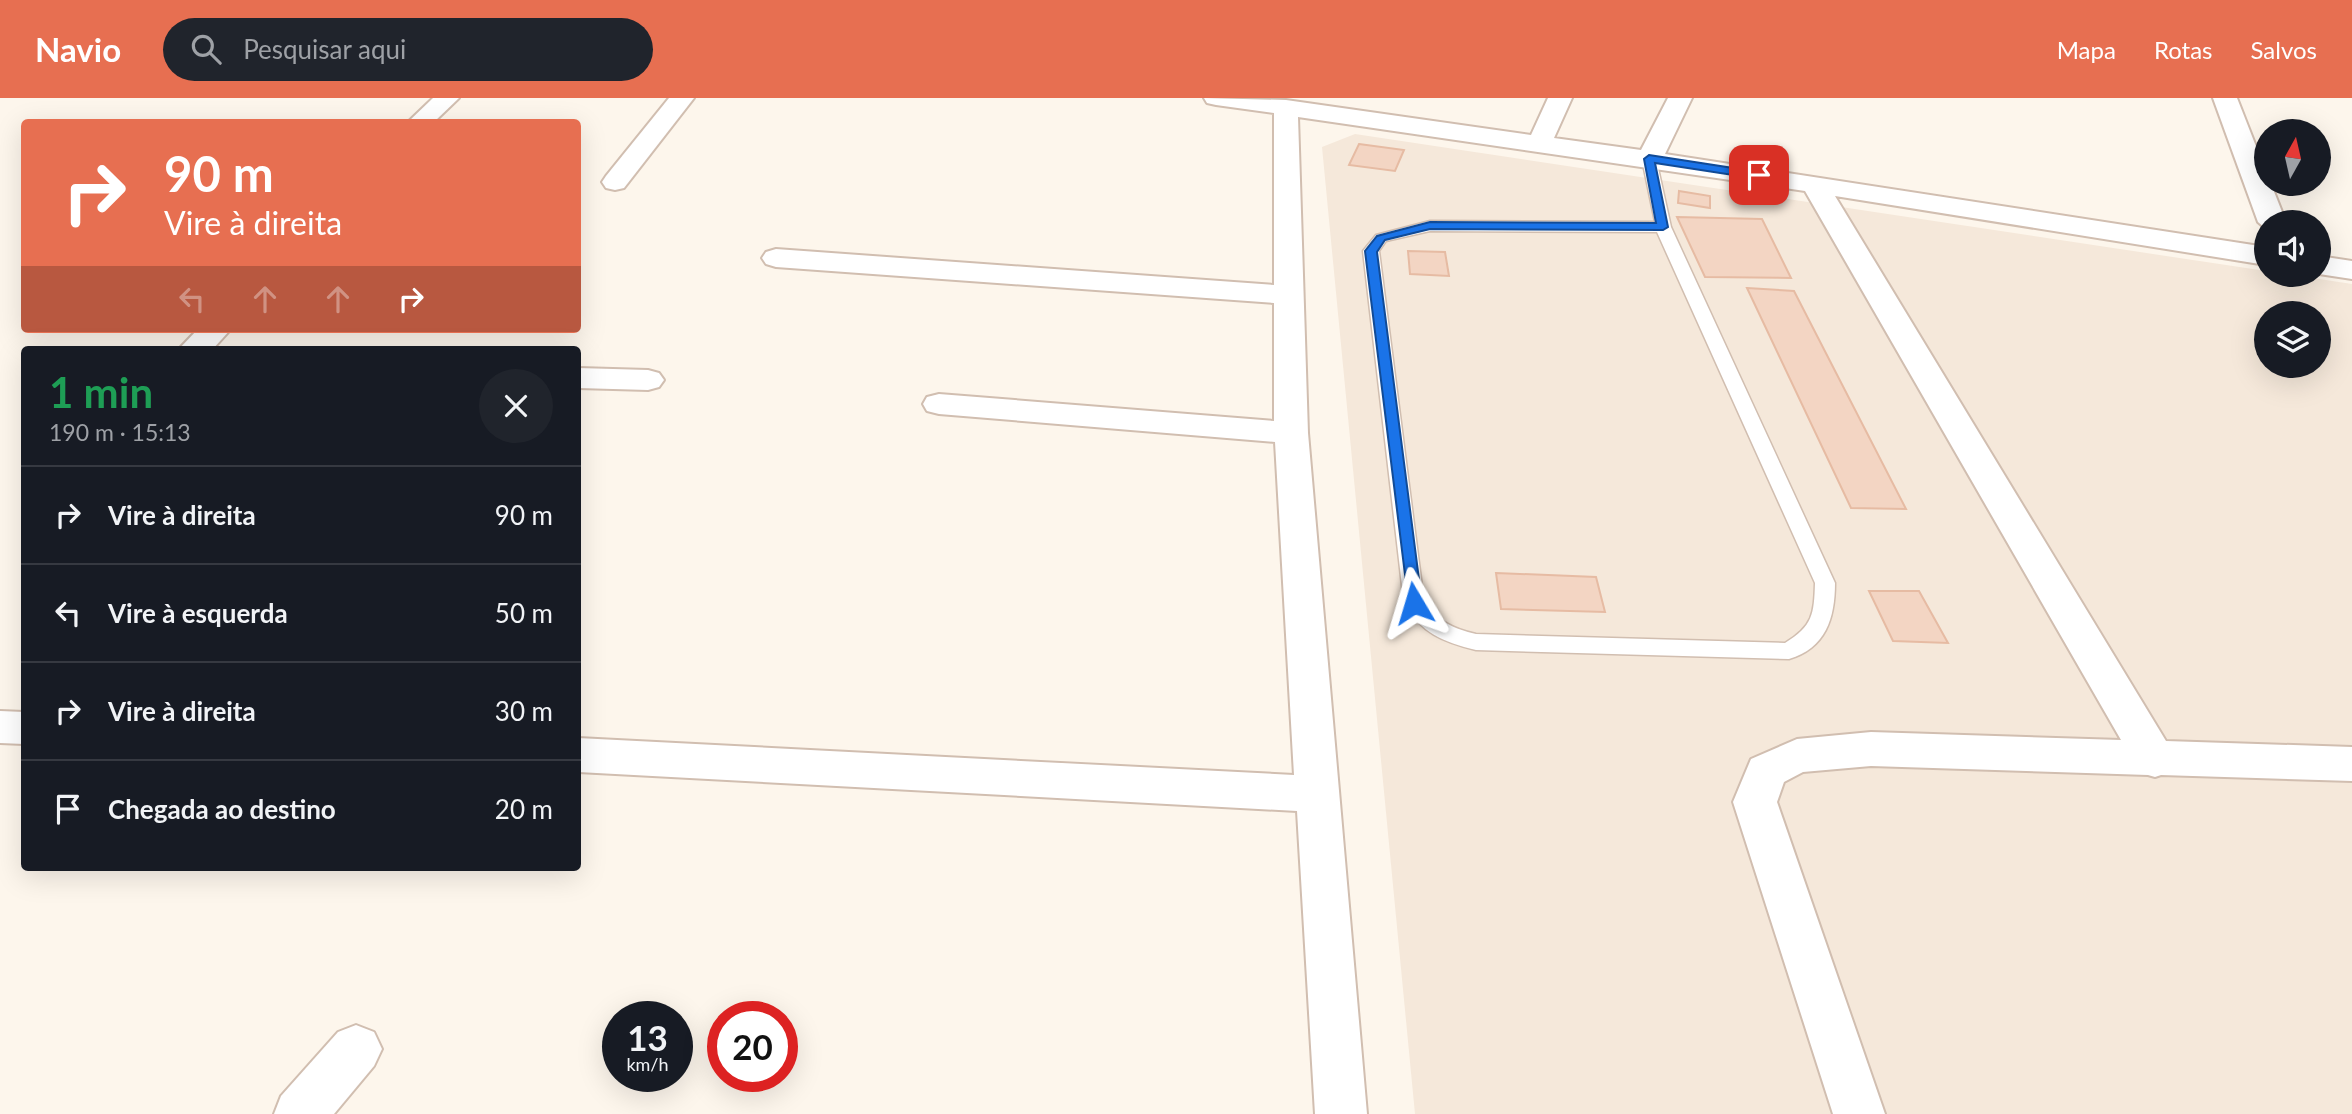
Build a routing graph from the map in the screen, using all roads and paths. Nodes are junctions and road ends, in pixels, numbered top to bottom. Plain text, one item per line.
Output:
1 (447, 98) edge
2 (682, 98) edge
3 (1217, 98) edge
4 (1560, 98) edge
5 (1680, 98) edge
6 (2225, 98) edge
7 (1345, 106) edge
8 (1286, 107) junction
9 (423, 119) edge
10 (1539, 144) junction
11 (1649, 159) junction
12 (615, 182) dead end
13 (1814, 184) junction
14 (2267, 210) edge
15 (1663, 227) junction
16 (2254, 254) edge
17 (776, 258) dead end
18 (2331, 267) edge
19 (2352, 270) edge
20 (1289, 295) junction
21 (212, 333) edge
22 (198, 346) edge
23 (581, 378) edge
24 (648, 380) dead end
25 (939, 404) dead end
26 (1291, 433) junction
27 (0, 727) edge
28 (21, 728) edge
29 (581, 755) edge
30 (2155, 760) junction
31 (2352, 764) edge
32 (1316, 794) junction
33 (356, 1049) dead end
34 (300, 1114) edge
35 (1342, 1114) edge
36 (1859, 1114) edge

1 - 9 street
2 - 12 street
3 - 8 street
4 - 10 street
5 - 11 street
6 - 14 street
7 - 8 street
7 - 10 street
8 - 20 street
10 - 11 street
11 - 13 street
11 - 15 lane
13 - 16 street
13 - 30 street
15 - 15 lane
17 - 20 street
18 - 19 street
20 - 26 street
21 - 22 street
23 - 24 street
25 - 26 street
26 - 32 street
27 - 28 street
29 - 32 street
30 - 31 street
30 - 36 street
32 - 35 street
33 - 34 street

